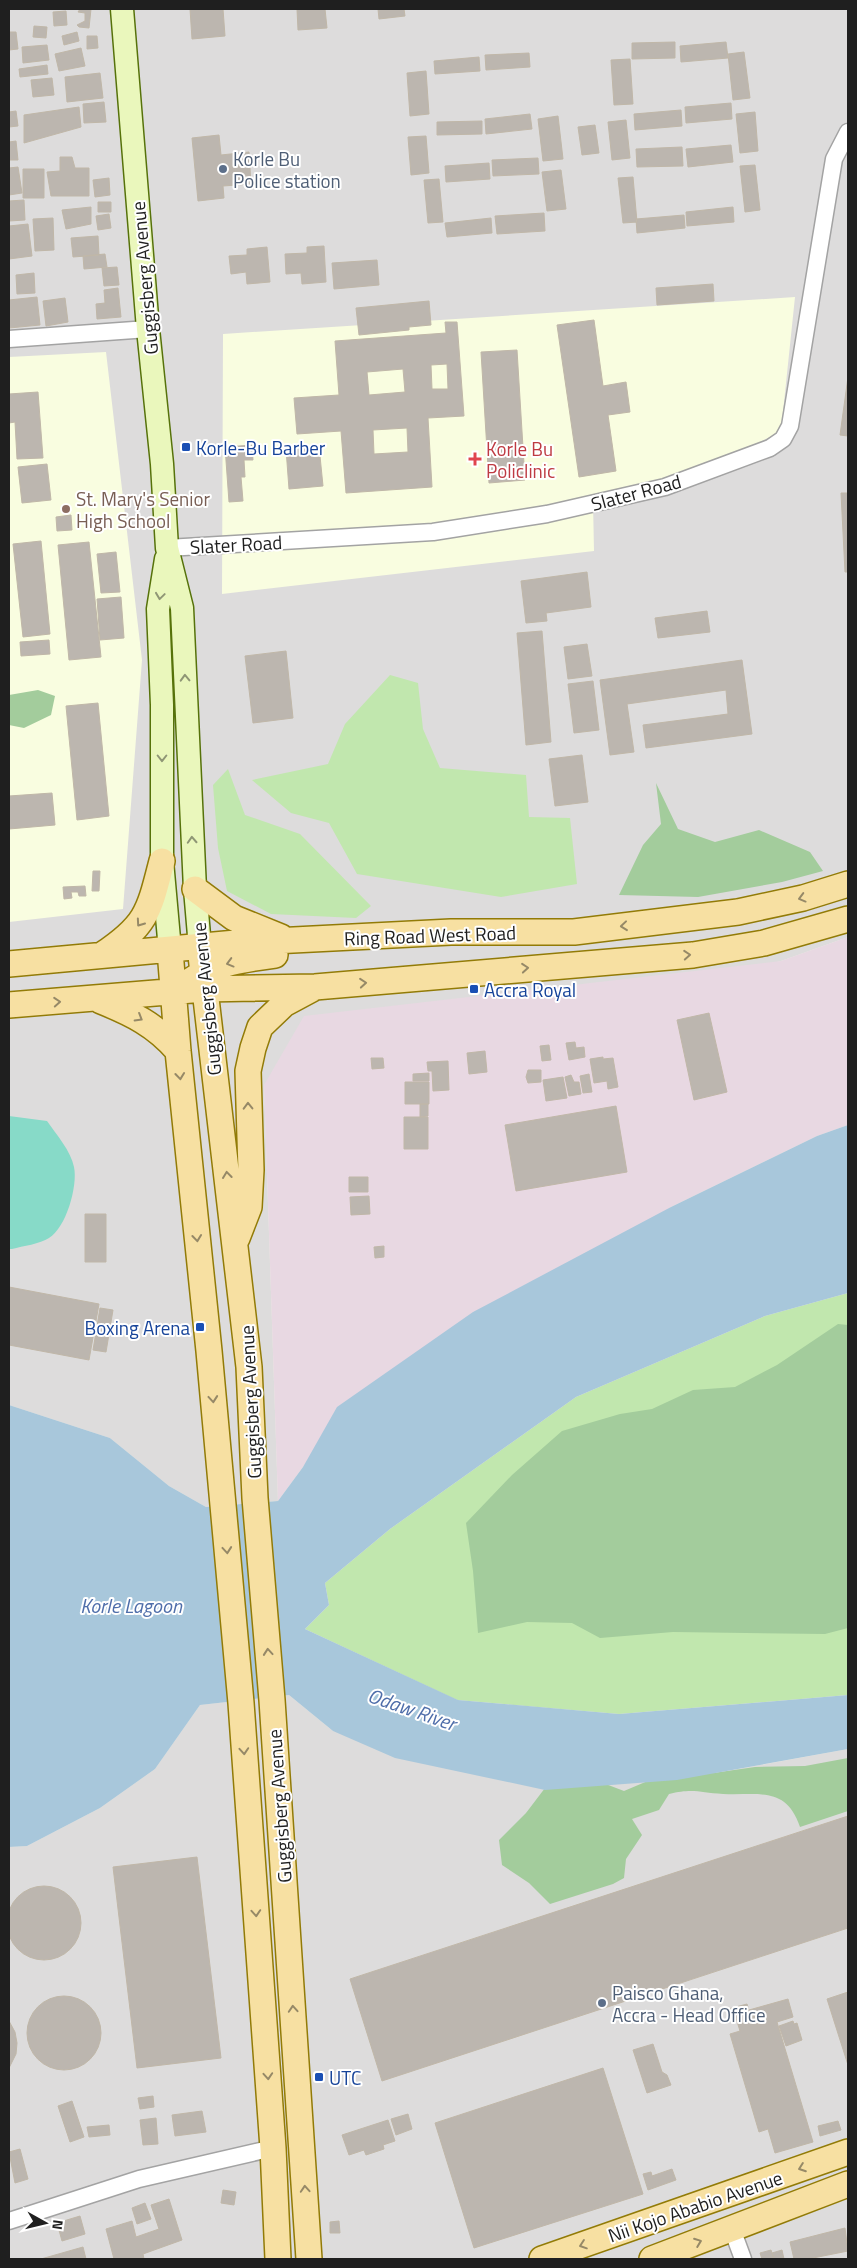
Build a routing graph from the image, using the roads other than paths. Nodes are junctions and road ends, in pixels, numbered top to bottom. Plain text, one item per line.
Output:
1 (122, 9) edge
2 (848, 132) edge
3 (148, 329) junction
4 (9, 339) edge
5 (168, 548) junction
6 (162, 860) junction
7 (848, 884) edge
8 (195, 889) junction
9 (848, 919) edge
10 (574, 932) junction
11 (290, 940) junction
12 (200, 947) junction
13 (170, 950) junction
14 (100, 956) junction
15 (9, 964) edge
16 (203, 980) junction
17 (315, 987) junction
18 (174, 992) junction
19 (94, 999) junction
20 (9, 1005) edge
21 (178, 1051) junction
22 (244, 1310) junction
23 (273, 2148) junction
24 (848, 2152) edge
25 (848, 2184) edge
26 (9, 2222) edge
27 (732, 2229) junction
28 (308, 2248) edge
29 (277, 2257) edge
30 (323, 2259) edge
31 (542, 2259) edge
32 (652, 2259) edge
33 (743, 2259) edge

1 - 3 main road, Guggisberg Avenue
2 - 5 street, Slater Road
3 - 4 street
3 - 5 main road, Guggisberg Avenue
5 -> 6 main road, Guggisberg Avenue
8 -> 5 main road, Guggisberg Avenue
6 - 13 main road, Guggisberg Avenue
6 -> 14 main road
7 -> 10 main road, Ring Road West Road
8 - 11 main road
8 - 12 main road, Guggisberg Avenue
17 -> 9 main road, Ring Road West Road
10 - 11 main road, Ring Road West Road
10 -> 16 main road
11 - 12 main road, Ring Road West Road
12 - 13 main road, Ring Road West Road
12 - 16 main road, Guggisberg Avenue
13 - 14 main road, Ring Road West Road
13 - 18 main road, Guggisberg Avenue
14 - 15 main road, Ring Road West Road
16 - 17 main road, Ring Road West Road
16 - 18 main road
22 -> 16 main road, Guggisberg Avenue
22 -> 17 main road
18 - 19 main road
18 - 21 main road, Guggisberg Avenue
20 -> 19 main road
19 -> 21 main road
21 -> 23 main road, Guggisberg Avenue
28 -> 22 main road, Guggisberg Avenue
23 - 26 street
23 - 29 main road, Guggisberg Avenue
24 -> 31 main road, Nii Kojo Ababio Avenue
25 - 27 main road, Nii Kojo Ababio Avenue
32 -> 27 main road, Nii Kojo Ababio Avenue
27 - 33 street
28 - 30 main road

